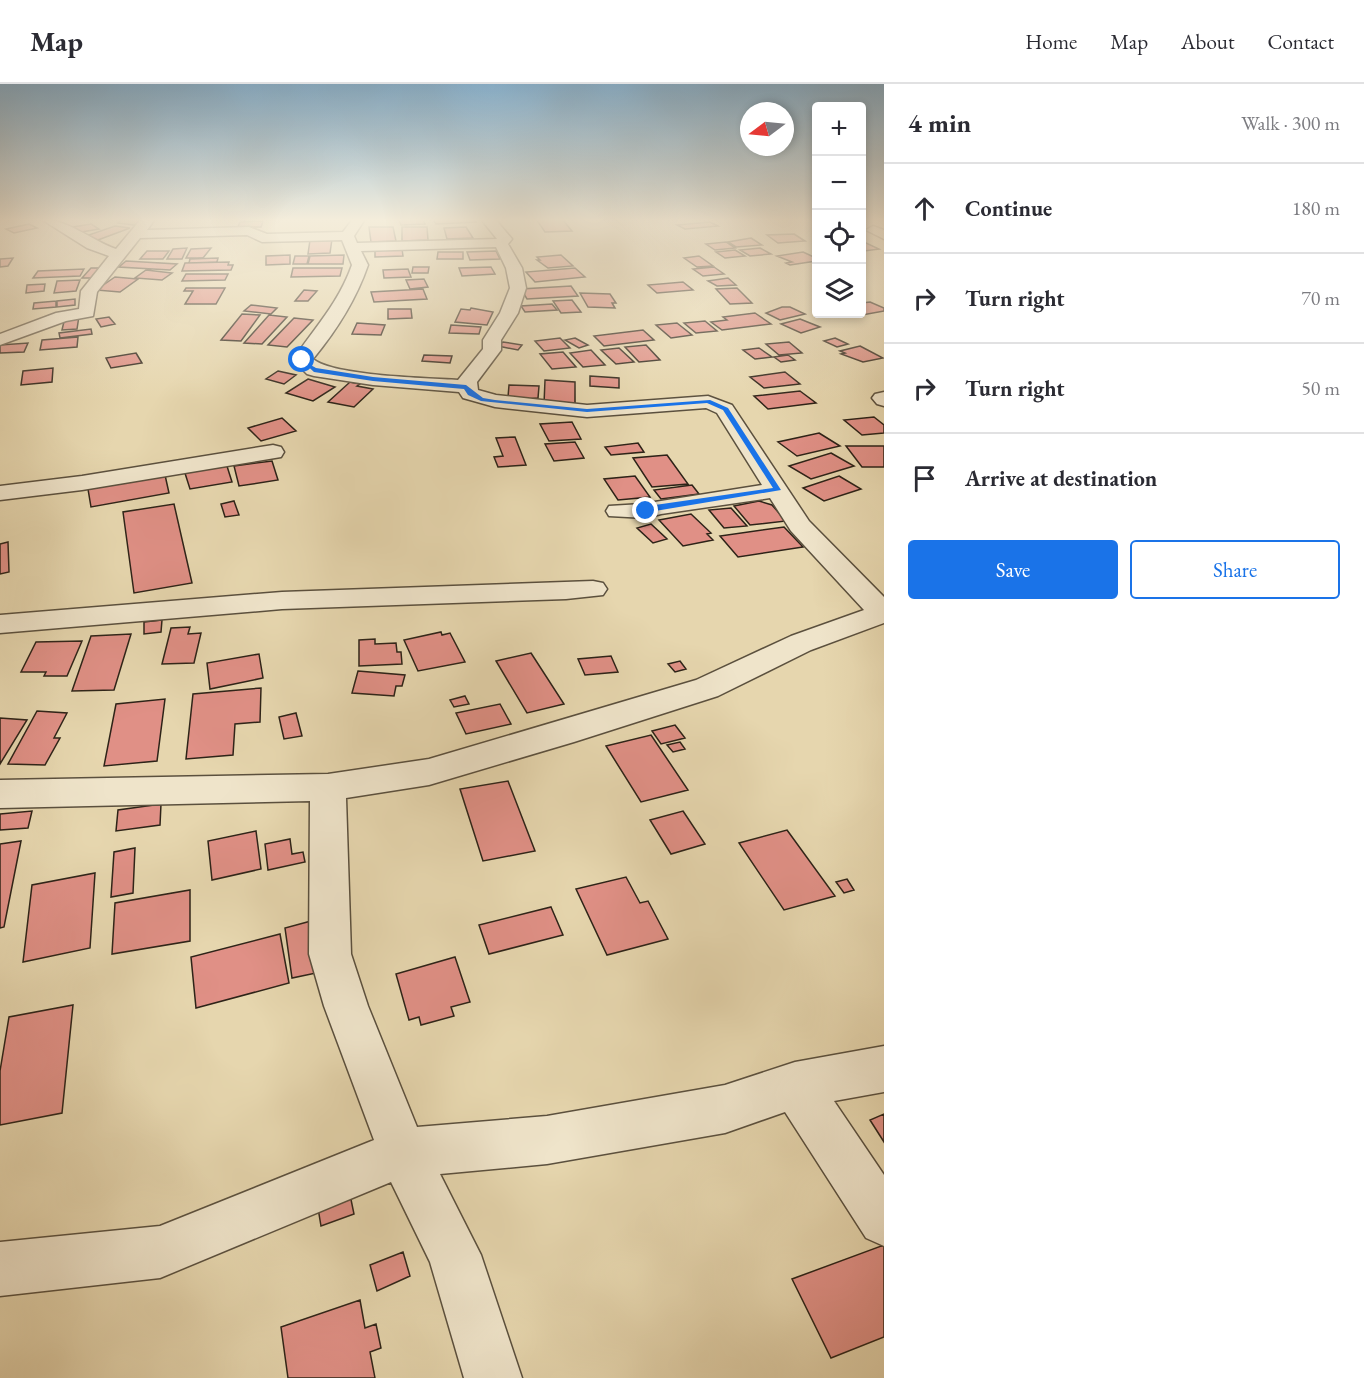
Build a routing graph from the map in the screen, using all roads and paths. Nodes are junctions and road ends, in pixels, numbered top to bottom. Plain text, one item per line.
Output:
1 (99, 279) edge
2 (355, 279) edge
3 (516, 279) edge
4 (0, 340) edge
5 (466, 387) junction
6 (495, 401) junction
7 (516, 428) dead end
8 (273, 452) dead end
9 (777, 490) junction
10 (0, 493) edge
11 (618, 512) dead end
12 (593, 588) dead end
13 (884, 613) edge
14 (0, 624) edge
15 (328, 787) junction
16 (0, 794) edge
17 (884, 1070) edge
18 (795, 1085) junction
19 (403, 1153) junction
20 (884, 1220) edge
21 (0, 1269) edge
22 (493, 1378) edge

1 - 4 street
2 - 5 street
3 - 5 street
5 - 6 street
6 - 7 street
6 - 9 street
8 - 10 street
9 - 11 street
9 - 13 street
12 - 14 street
13 - 15 street
15 - 16 street
15 - 19 street
17 - 18 street
18 - 19 street
18 - 20 street
19 - 21 street
19 - 22 street

